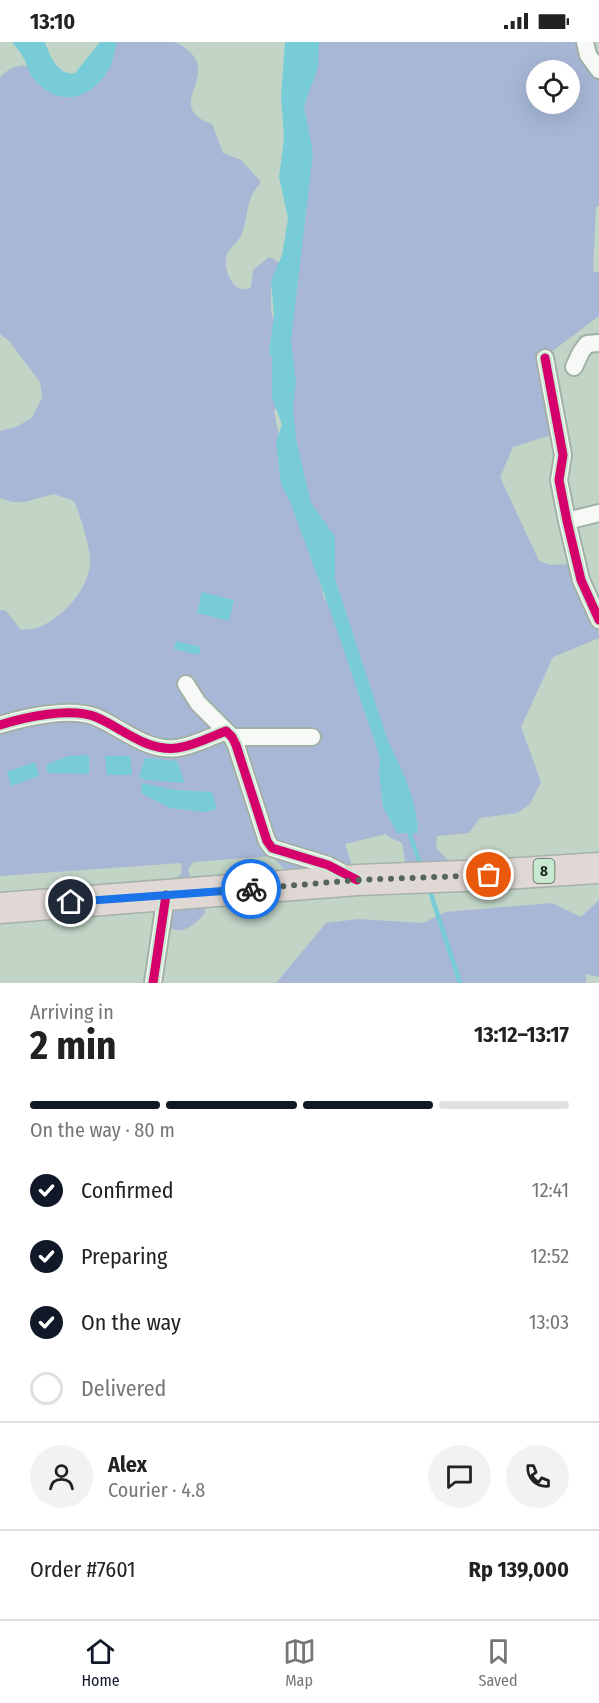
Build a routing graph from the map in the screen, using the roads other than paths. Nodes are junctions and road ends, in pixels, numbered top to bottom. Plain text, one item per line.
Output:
1 (585, 42) edge
2 (599, 70) edge
3 (599, 343) edge
4 (545, 358) dead end
5 (574, 368) dead end
6 (599, 513) edge
7 (567, 521) junction
8 (599, 620) edge
9 (186, 684) dead end
10 (0, 725) edge
11 (229, 734) junction
12 (312, 737) dead end
13 (599, 868) edge
14 (357, 880) junction
15 (166, 896) junction
16 (0, 908) edge
17 (153, 983) edge

1 - 2 street
3 - 5 street
4 - 7 street
6 - 7 street
7 - 8 street
9 - 11 street
10 - 11 street
11 - 12 street
11 - 14 street
13 - 14 highway, 8
14 - 15 highway, 8
15 - 16 highway, 8
15 - 17 street

